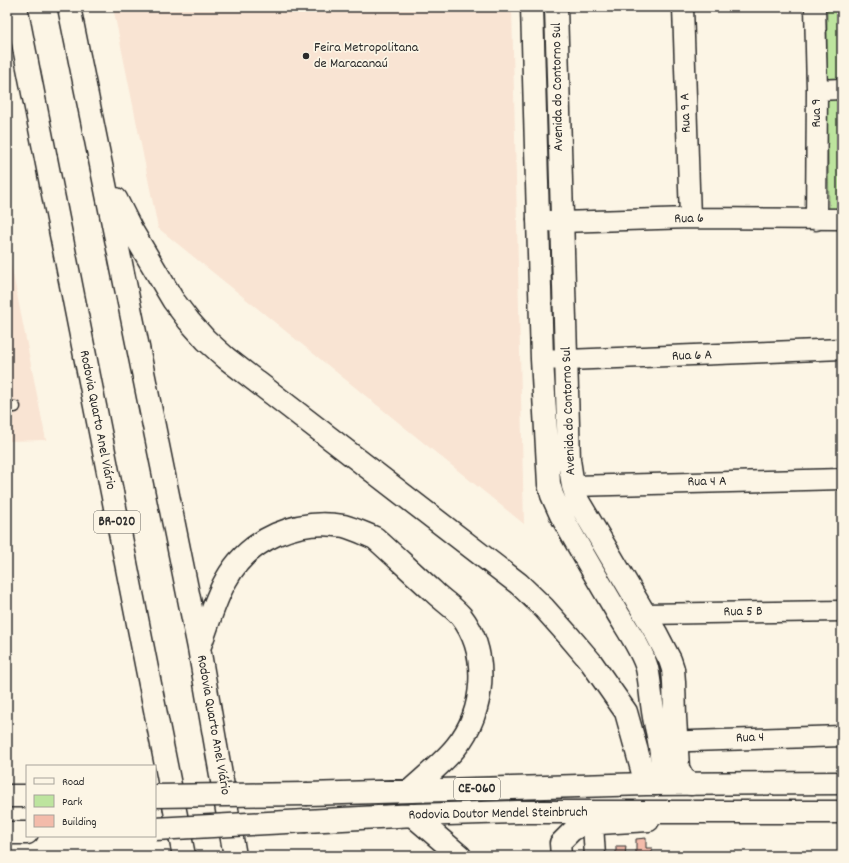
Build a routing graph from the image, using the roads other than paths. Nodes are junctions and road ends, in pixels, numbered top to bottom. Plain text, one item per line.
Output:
1 (16, 7) edge
2 (69, 7) edge
3 (532, 7) edge
4 (556, 7) edge
5 (683, 7) edge
6 (815, 7) edge
7 (842, 89) edge
8 (817, 90) junction
9 (101, 168) junction
10 (690, 218) junction
11 (842, 219) edge
12 (537, 220) junction
13 (816, 220) junction
14 (561, 222) junction
15 (842, 349) edge
16 (542, 359) junction
17 (567, 360) junction
18 (842, 479) edge
19 (573, 486) junction
20 (842, 611) edge
21 (645, 614) junction
22 (199, 648) junction
23 (842, 736) edge
24 (668, 741) junction
25 (842, 783) edge
26 (651, 784) junction
27 (691, 784) junction
28 (410, 791) junction
29 (7, 796) edge
30 (26, 796) edge
31 (156, 796) edge
32 (687, 812) junction
33 (842, 812) edge
34 (412, 815) junction
35 (588, 825) junction
36 (156, 829) edge
37 (184, 856) edge
38 (235, 856) edge
39 (460, 856) edge
40 (561, 856) edge
41 (595, 856) edge

1 - 37 main road, Rodovia Quarto Anel Viário / BR-020
2 - 9 main road, Rodovia Quarto Anel Viário
3 - 12 main road, Avenida do Contorno Sul
4 - 14 main road, Avenida do Contorno Sul
5 - 10 street, Rua 9 A
6 - 8 street, Rua 9
7 - 8 street
8 - 13 street, Rua 9
9 - 22 main road, Rodovia Quarto Anel Viário
9 - 26 main road
10 - 13 street, Rua 6
10 - 14 street, Rua 6
11 - 13 street, Rua 6
12 - 14 street, Rua 6
12 - 16 main road, Avenida do Contorno Sul
14 - 17 main road, Avenida do Contorno Sul
15 - 17 street, Rua 6 A
16 - 17 street, Rua 6 A
16 - 24 main road, Avenida do Contorno Sul
17 - 19 main road, Avenida do Contorno Sul
18 - 19 street, Rua 4 A
19 - 21 main road, Avenida do Contorno Sul
20 - 21 street, Rua 5 B
21 - 24 main road, Avenida do Contorno Sul
22 - 28 main road
22 - 38 main road, Rodovia Quarto Anel Viário
23 - 24 street, Rua 4
24 - 26 main road, Avenida do Contorno Sul
24 - 27 main road, Avenida do Contorno Sul
25 - 27 main road, Rodovia Doutor Mendel Steinbruch / CE-060
26 - 27 main road, Rodovia Doutor Mendel Steinbruch / CE-060
26 - 28 main road, Rodovia Doutor Mendel Steinbruch / CE-060
28 - 31 main road, Rodovia Doutor Mendel Steinbruch / CE-060, bridge
29 - 30 main road
32 - 33 main road, Rodovia Doutor Mendel Steinbruch / CE-060
32 - 34 main road, Rodovia Doutor Mendel Steinbruch / CE-060
32 - 35 street
34 - 36 main road, Rodovia Doutor Mendel Steinbruch / CE-060, bridge
34 - 39 main road
35 - 40 street
35 - 41 street

